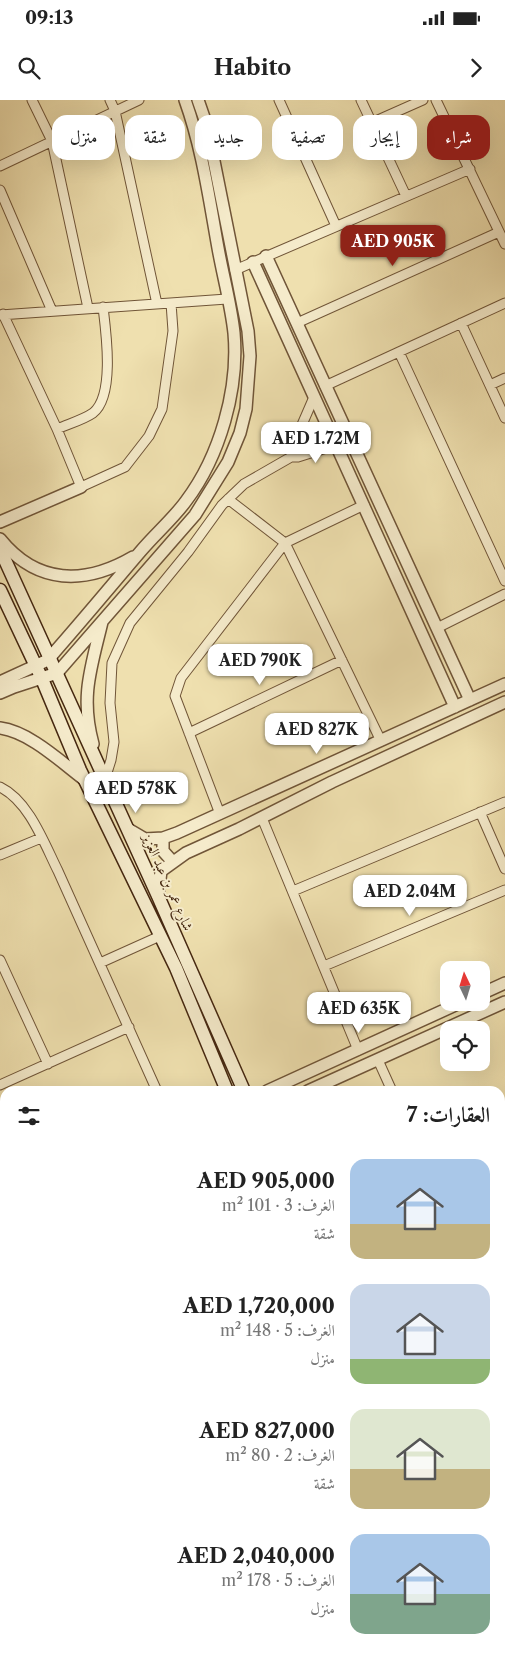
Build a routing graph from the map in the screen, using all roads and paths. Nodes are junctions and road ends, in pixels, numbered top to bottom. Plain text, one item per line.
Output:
1 (32, 100) edge
2 (110, 100) edge
3 (139, 100) edge
4 (185, 100) edge
5 (198, 100) edge
6 (278, 100) edge
7 (361, 100) edge
8 (423, 100) edge
9 (436, 100) edge
10 (115, 112) junction
11 (108, 115) edge
12 (368, 115) edge
13 (389, 115) edge
14 (52, 141) joint
15 (56, 160) edge
16 (389, 160) edge
17 (0, 166) edge
18 (470, 169) junction
19 (0, 190) edge
20 (406, 196) junction
21 (336, 226) junction
22 (499, 232) junction
23 (505, 244) edge
24 (266, 256) junction
25 (253, 262) junction
26 (235, 270) junction
27 (227, 299) junction
28 (171, 303) junction
29 (505, 303) edge
30 (157, 304) junction
31 (88, 308) junction
32 (102, 308) junction
33 (52, 311) junction
34 (2, 315) edge
35 (297, 323) junction
36 (461, 323) junction
37 (399, 352) junction
38 (505, 378) edge
39 (490, 385) junction
40 (325, 386) junction
41 (314, 397) junction
42 (505, 418) edge
43 (57, 429) junction
44 (336, 445) junction
45 (291, 457) junction
46 (81, 487) junction
47 (228, 499) junction
48 (364, 505) junction
49 (0, 522) edge
50 (0, 539) edge
51 (285, 543) junction
52 (0, 549) edge
53 (142, 550) junction
54 (505, 581) edge
55 (0, 590) edge
56 (505, 594) edge
57 (102, 622) junction
58 (437, 628) junction
59 (50, 659) junction
60 (342, 660) junction
61 (35, 667) junction
62 (57, 674) junction
63 (42, 679) junction
64 (0, 682) edge
65 (505, 684) edge
66 (0, 693) edge
67 (470, 700) junction
68 (505, 702) edge
69 (455, 707) junction
70 (0, 728) edge
71 (189, 734) junction
72 (381, 741) junction
73 (97, 763) junction
74 (105, 779) junction
75 (86, 780) junction
76 (0, 786) edge
77 (505, 802) edge
78 (480, 812) junction
79 (220, 814) junction
80 (262, 818) junction
81 (128, 829) junction
82 (41, 838) junction
83 (163, 838) junction
84 (0, 855) edge
85 (172, 861) junction
86 (505, 869) edge
87 (505, 890) edge
88 (293, 892) junction
89 (158, 896) junction
90 (160, 936) junction
91 (0, 960) edge
92 (100, 962) junction
93 (324, 966) junction
94 (505, 983) edge
95 (490, 990) edge
96 (505, 1002) edge
97 (442, 1011) edge
98 (129, 1027) junction
99 (358, 1050) junction
100 (378, 1060) junction
101 (48, 1064) junction
102 (0, 1085) edge
103 (155, 1086) edge
104 (223, 1086) edge
105 (244, 1086) edge
106 (279, 1086) edge
107 (319, 1086) edge
108 (390, 1086) edge

1 - 14 street
2 - 10 street
3 - 10 street
4 - 27 street
5 - 26 street
6 - 21 street
7 - 12 street
8 - 13 street
9 - 18 street
10 - 11 street
10 - 30 street
14 - 17 street
15 - 31 street
16 - 20 street
18 - 20 street
18 - 22 street
19 - 33 street
20 - 21 street
21 - 24 street
22 - 23 street
22 - 35 street
24 - 25 street
24 - 35 street
25 - 26 street
25 - 41 street
26 - 57 street
27 - 28 street
27 - 53 street
28 - 30 street
28 - 46 street
29 - 36 street
30 - 32 street
31 - 32 street
31 - 33 street
32 - 43 street
33 - 34 street
34 - 43 street
35 - 40 street
36 - 37 street
36 - 39 street
37 - 40 street
37 - 54 street
38 - 39 street
39 - 42 street
40 - 58 street
41 - 44 street
41 - 45 street
43 - 46 street
44 - 45 street
44 - 48 street
45 - 47 street
46 - 49 street
47 - 51 street
47 - 74 street
48 - 51 street
48 - 69 street
50 - 53 street
51 - 60 street
51 - 71 street
52 - 59 main road, شارع عمر بن عبد العزيز
53 - 59 street
55 - 61 main road, شارع عمر بن عبد العزيز
56 - 58 street
57 - 62 street
57 - 73 street
58 - 67 street
59 - 61 street
59 - 62 main road, شارع عمر بن عبد العزيز
60 - 71 street
60 - 72 street
61 - 63 main road, شارع عمر بن عبد العزيز
61 - 64 street
62 - 63 street
62 - 73 main road, شارع عمر بن عبد العزيز
63 - 66 street
63 - 75 main road, شارع عمر بن عبد العزيز
65 - 67 street
67 - 69 street
68 - 80 street
69 - 72 street
70 - 75 street
71 - 79 street
72 - 79 street
73 - 74 main road, شارع عمر بن عبد العزيز
74 - 81 main road, شارع عمر بن عبد العزيز
75 - 90 main road, شارع عمر بن عبد العزيز
76 - 82 street
77 - 78 street
78 - 86 street
78 - 88 street
79 - 83 street
80 - 85 street
80 - 88 street
81 - 83 street
81 - 89 main road, شارع عمر بن عبد العزيز
82 - 84 street
82 - 92 street
83 - 85 street
85 - 89 street
87 - 93 street
88 - 93 street
89 - 105 main road, شارع عمر بن عبد العزيز
90 - 92 street
90 - 104 main road, شارع عمر بن عبد العزيز
91 - 101 street
92 - 98 street
93 - 99 street
94 - 95 street
96 - 100 street
97 - 99 street
98 - 101 street
98 - 103 street
99 - 106 street
100 - 107 street
100 - 108 street
101 - 102 street

